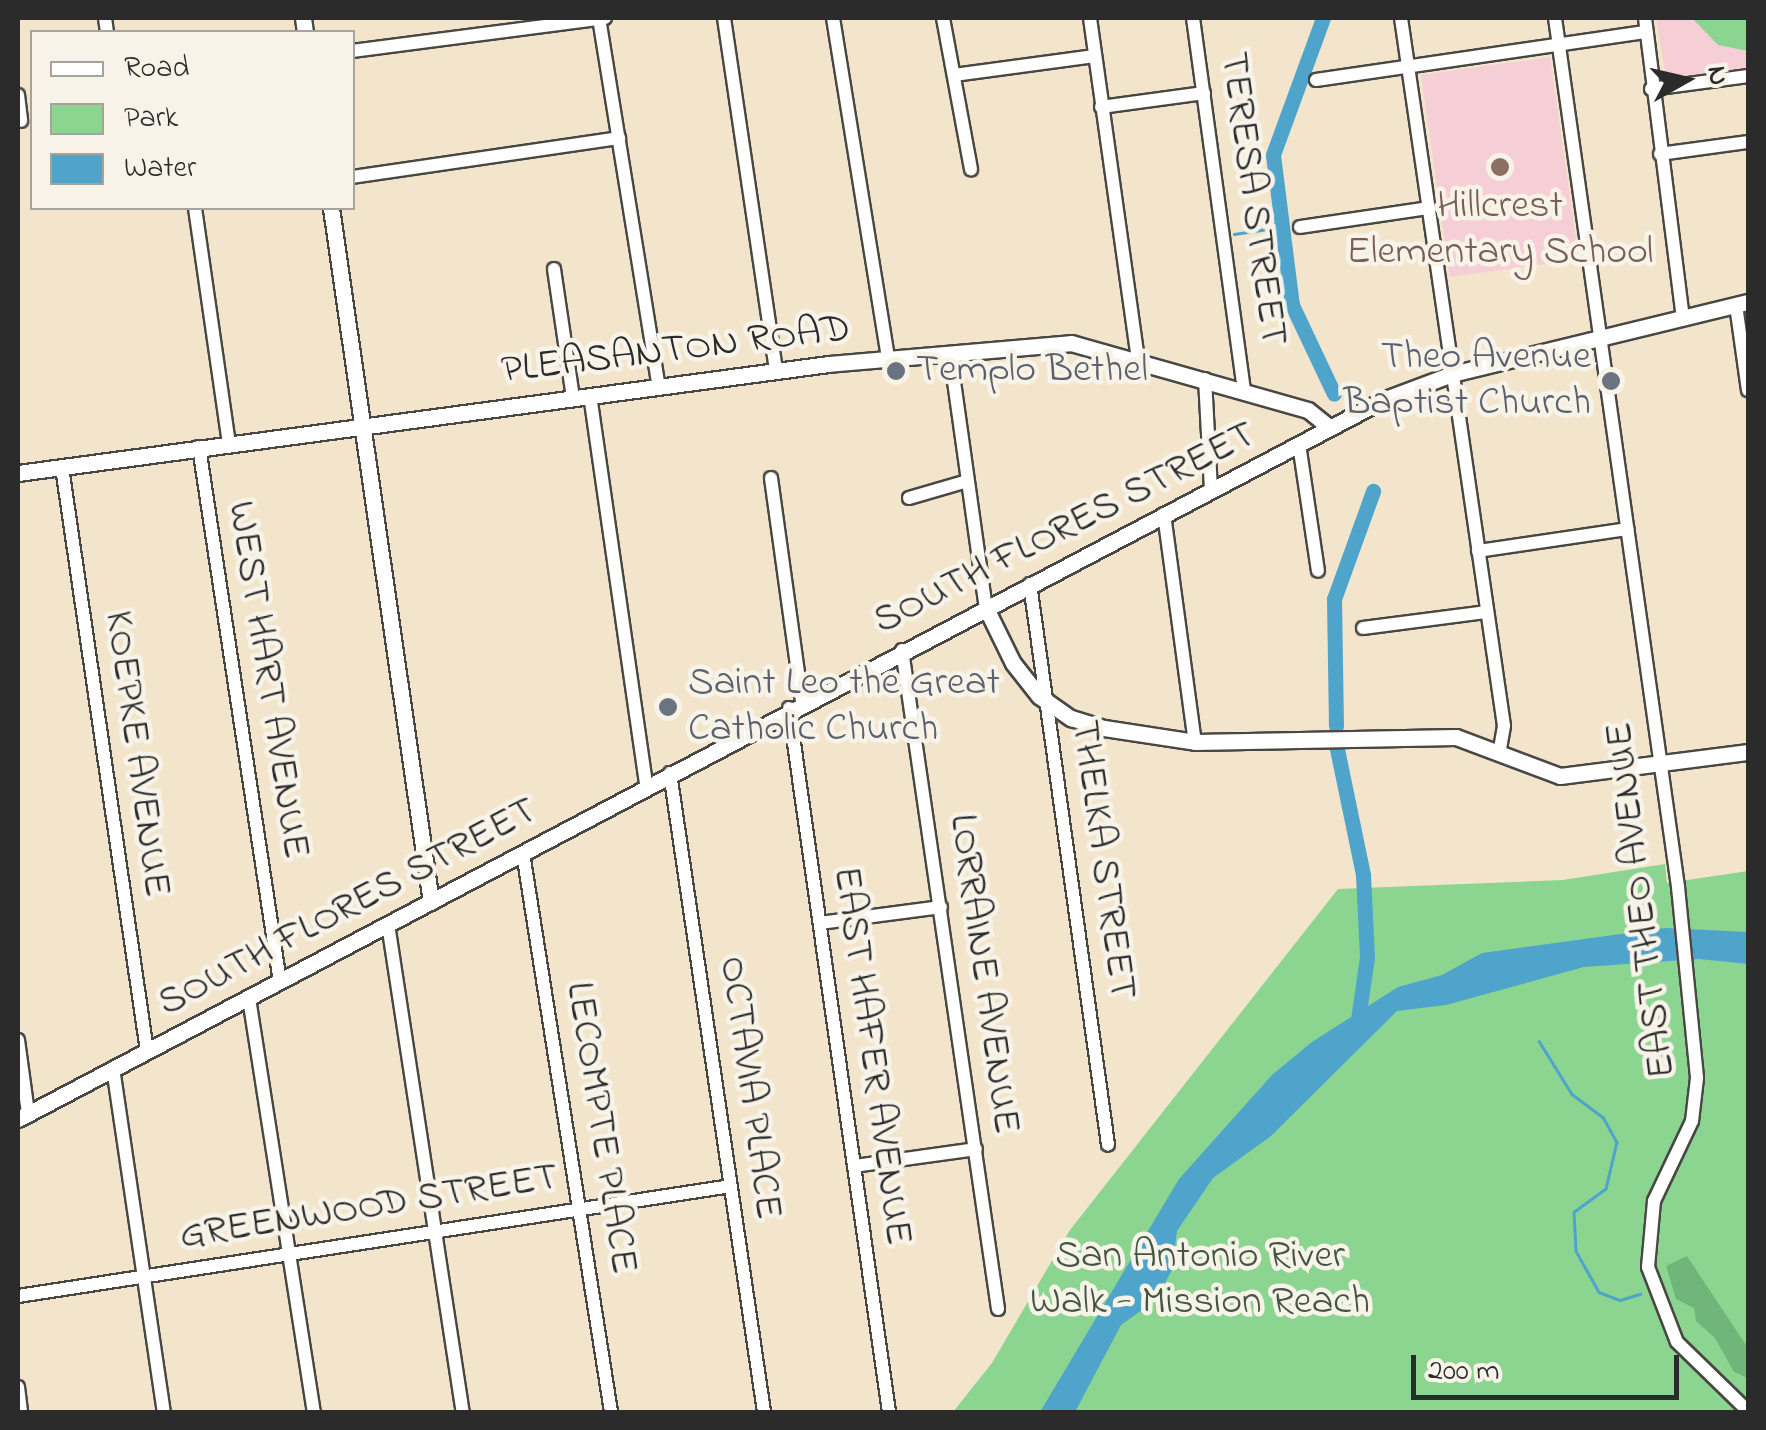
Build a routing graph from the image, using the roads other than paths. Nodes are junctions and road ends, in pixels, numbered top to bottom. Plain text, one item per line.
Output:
1 (602, 18) edge
2 (724, 18) edge
3 (833, 18) edge
4 (943, 18) edge
5 (1090, 18) edge
6 (1193, 18) edge
7 (1401, 18) edge
8 (1555, 18) edge
9 (1646, 25) edge
10 (1559, 45) junction
11 (355, 51) edge
12 (1095, 56) junction
13 (1408, 67) junction
14 (954, 74) junction
15 (1748, 76) edge
16 (1316, 80) dead end
17 (1650, 88) junction
18 (1204, 93) junction
19 (18, 95) edge
20 (1101, 107) junction
21 (24, 121) edge
22 (619, 138) junction
23 (1748, 142) edge
24 (1660, 154) junction
25 (972, 170) dead end
26 (355, 177) edge
27 (1429, 208) junction
28 (195, 210) edge
29 (331, 210) edge
30 (1300, 227) dead end
31 (554, 268) dead end
32 (1742, 303) edge
33 (1683, 318) junction
34 (1601, 338) junction
35 (950, 353) junction
36 (888, 358) junction
37 (1138, 358) junction
38 (776, 371) junction
39 (1452, 374) junction
40 (1205, 379) junction
41 (659, 387) junction
42 (1244, 390) junction
43 (1748, 390) edge
44 (590, 395) junction
45 (572, 397) junction
46 (362, 424) junction
47 (1330, 428) junction
48 (230, 443) junction
49 (1299, 444) junction
50 (198, 448) junction
51 (62, 467) junction
52 (18, 473) edge
53 (771, 478) dead end
54 (967, 481) junction
55 (1211, 490) junction
56 (909, 498) dead end
57 (1164, 514) junction
58 (1627, 529) junction
59 (1478, 551) junction
60 (1318, 571) dead end
61 (1030, 584) junction
62 (986, 608) junction
63 (1487, 612) junction
64 (1362, 628) dead end
65 (902, 650) junction
66 (1047, 702) junction
67 (796, 705) junction
68 (1196, 742) junction
69 (1748, 752) edge
70 (1499, 753) junction
71 (1660, 765) junction
72 (670, 773) junction
73 (646, 785) junction
74 (523, 853) junction
75 (431, 902) junction
76 (941, 907) junction
77 (820, 923) junction
78 (388, 924) junction
79 (280, 982) junction
80 (249, 998) junction
81 (18, 1040) edge
82 (148, 1051) junction
83 (114, 1068) junction
84 (23, 1116) edge
85 (1108, 1145) dead end
86 (976, 1149) junction
87 (854, 1166) junction
88 (730, 1186) junction
89 (580, 1209) junction
90 (436, 1230) junction
91 (290, 1252) junction
92 (144, 1276) junction
93 (18, 1296) edge
94 (998, 1308) dead end
95 (18, 1387) edge
96 (1748, 1411) edge
97 (21, 1412) edge
98 (164, 1412) edge
99 (314, 1412) edge
100 (462, 1412) edge
101 (611, 1412) edge
102 (764, 1412) edge
103 (889, 1412) edge

1 - 11 street
1 - 22 street
2 - 38 street
3 - 36 street
4 - 14 street
5 - 12 street
6 - 18 street, TERESA STREET
7 - 13 street
8 - 10 street, EAST THEO AVENUE
9 - 10 street
9 - 17 street
10 - 13 street
10 - 34 street, EAST THEO AVENUE
12 - 14 street
12 - 20 street
13 - 16 street
13 - 27 street
14 - 25 street
15 - 17 street
17 - 24 street
18 - 20 street
18 - 42 street, TERESA STREET
19 - 21 street
20 - 37 street
22 - 26 street
22 - 41 street
23 - 24 street
24 - 33 street
27 - 30 street
27 - 39 street
28 - 48 street, WEST HART AVENUE
29 - 46 main road
31 - 45 street
32 - 33 main road, SOUTH FLORES STREET
32 - 43 street
33 - 34 main road, SOUTH FLORES STREET
34 - 39 main road, SOUTH FLORES STREET
34 - 58 street, EAST THEO AVENUE
35 - 36 main road, PLEASANTON ROAD
35 - 37 main road, PLEASANTON ROAD
35 - 54 street
36 - 38 main road, PLEASANTON ROAD
37 - 40 main road, PLEASANTON ROAD
38 - 41 main road, PLEASANTON ROAD
39 - 47 main road, SOUTH FLORES STREET
39 - 59 street
40 - 42 main road, PLEASANTON ROAD
40 - 55 street
41 - 44 main road, PLEASANTON ROAD
42 - 47 main road, PLEASANTON ROAD
44 - 45 main road, PLEASANTON ROAD
44 - 73 street
45 - 46 main road, PLEASANTON ROAD
46 - 48 main road, PLEASANTON ROAD
46 - 75 main road
47 - 49 main road, SOUTH FLORES STREET
48 - 50 main road, PLEASANTON ROAD
49 - 55 main road, SOUTH FLORES STREET
49 - 60 street
50 - 51 main road, PLEASANTON ROAD
50 - 79 street, WEST HART AVENUE
51 - 52 main road, PLEASANTON ROAD
51 - 82 street, KOEPKE AVENUE
53 - 67 street, EAST HAFER AVENUE
54 - 56 street
54 - 62 street
55 - 57 main road, SOUTH FLORES STREET
57 - 61 main road, SOUTH FLORES STREET
57 - 68 street
58 - 59 street
58 - 71 street, EAST THEO AVENUE
59 - 63 street
61 - 62 main road, SOUTH FLORES STREET
61 - 66 street, THELKA STREET
62 - 65 main road, SOUTH FLORES STREET
62 - 66 main road
63 - 64 street
63 - 70 street
65 - 67 main road, SOUTH FLORES STREET
65 - 76 street, LORRAINE AVENUE
66 - 68 main road
66 - 85 street, THELKA STREET
67 - 72 main road, SOUTH FLORES STREET
67 - 77 street, EAST HAFER AVENUE
68 - 70 main road
69 - 71 main road
70 - 71 main road
71 - 96 street, EAST THEO AVENUE
72 - 73 main road, SOUTH FLORES STREET
72 - 88 street, OCTAVIA PLACE
73 - 74 main road, SOUTH FLORES STREET
74 - 75 main road, SOUTH FLORES STREET
74 - 89 street, LECOMPTE PLACE
75 - 78 main road, SOUTH FLORES STREET
76 - 77 street
76 - 86 street, LORRAINE AVENUE
77 - 87 street, EAST HAFER AVENUE
78 - 79 main road, SOUTH FLORES STREET
78 - 90 street
79 - 80 main road, SOUTH FLORES STREET
80 - 82 main road, SOUTH FLORES STREET
80 - 91 street
81 - 84 street
82 - 83 main road, SOUTH FLORES STREET
83 - 84 main road, SOUTH FLORES STREET
83 - 92 street
86 - 87 street
86 - 94 street, LORRAINE AVENUE
87 - 103 street, EAST HAFER AVENUE
88 - 89 street, GREENWOOD STREET
88 - 102 street, OCTAVIA PLACE
89 - 90 street, GREENWOOD STREET
89 - 101 street, LECOMPTE PLACE
90 - 91 street, GREENWOOD STREET
90 - 100 street
91 - 92 street, GREENWOOD STREET
91 - 99 street
92 - 93 street, GREENWOOD STREET
92 - 98 street
95 - 97 street

